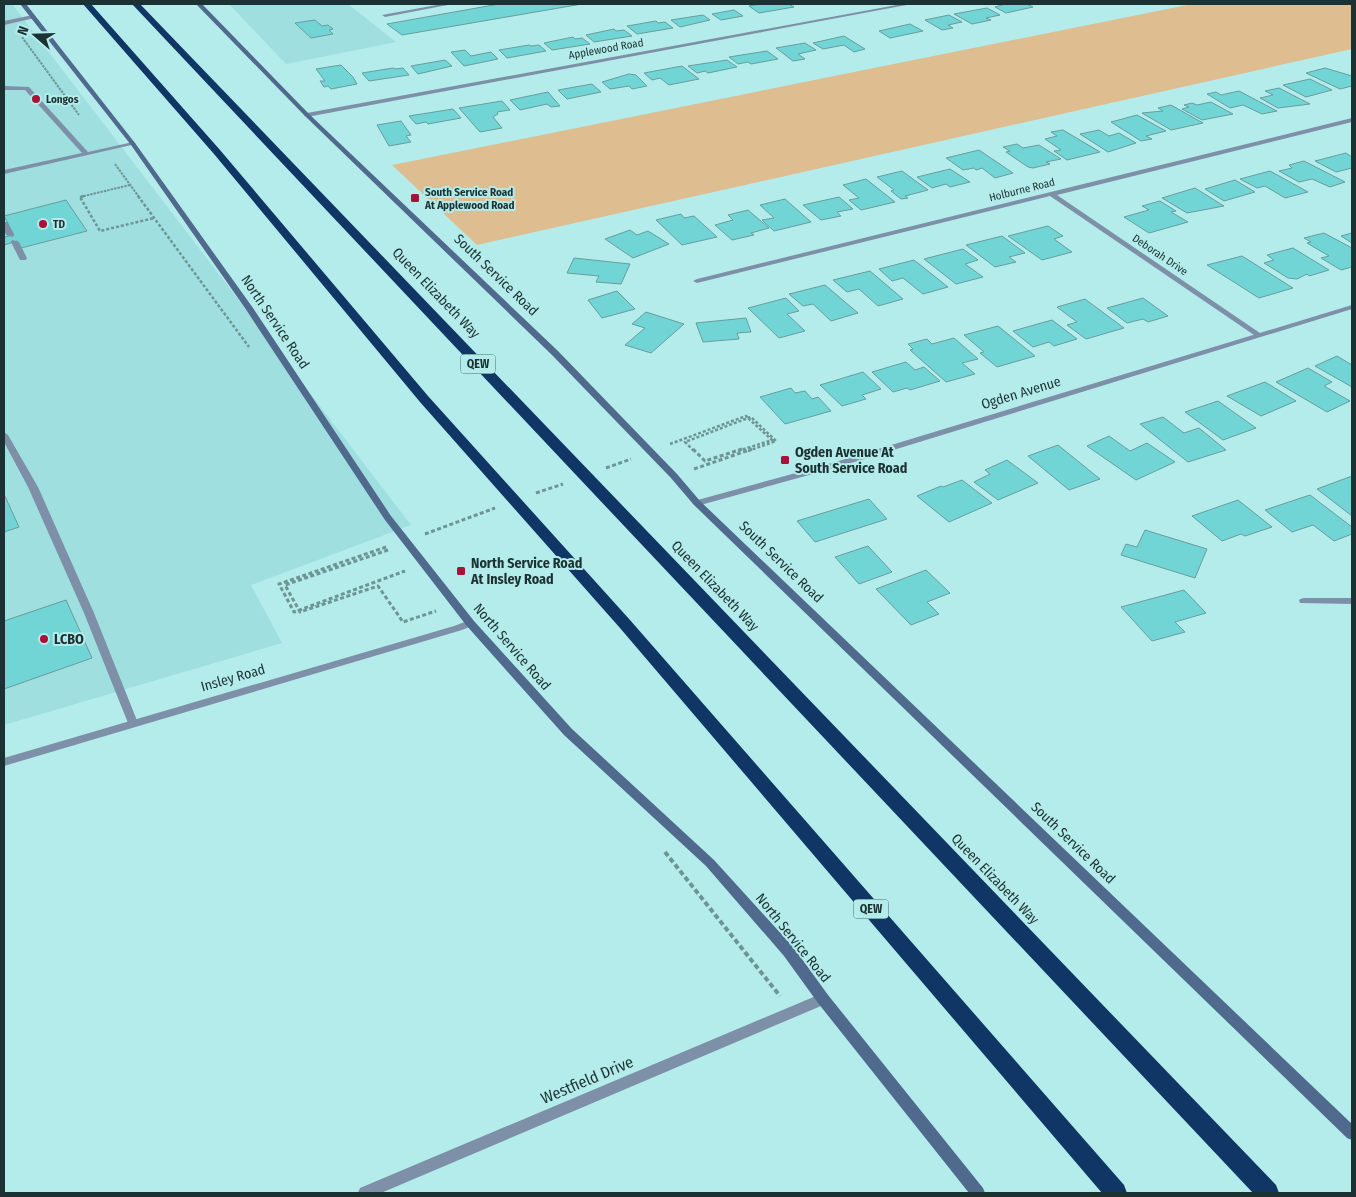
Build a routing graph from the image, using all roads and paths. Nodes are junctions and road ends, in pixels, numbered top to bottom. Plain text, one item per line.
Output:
1 (23, 4) edge
2 (87, 4) edge
3 (136, 4) edge
4 (199, 4) edge
5 (450, 4) edge
6 (909, 4) edge
7 (387, 8) dead end
8 (393, 13) junction
9 (385, 15) dead end
10 (33, 17) junction
11 (4, 23) edge
12 (4, 88) edge
13 (307, 115) junction
14 (1352, 120) edge
15 (133, 144) junction
16 (86, 153) junction
17 (4, 172) edge
18 (130, 185) dead end
19 (1051, 194) junction
20 (154, 218) dead end
21 (4, 224) edge
22 (23, 258) dead end
23 (697, 281) dead end
24 (1352, 307) edge
25 (1257, 335) junction
26 (703, 432) dead end
27 (4, 435) edge
28 (674, 476) junction
29 (697, 503) junction
30 (435, 530) dead end
31 (417, 536) dead end
32 (408, 570) dead end
33 (1304, 601) dead end
34 (1352, 601) edge
35 (441, 610) dead end
36 (470, 623) junction
37 (133, 724) junction
38 (4, 762) edge
39 (823, 999) junction
40 (1352, 1133) edge
41 (365, 1193) edge
42 (978, 1193) edge
43 (1116, 1193) edge
44 (1268, 1193) edge

1 - 10 main road, North Service Road
2 - 43 highway, QEW
3 - 44 highway, Queen Elizabeth Way / QEW
4 - 13 main road, South Service Road
5 - 8 street
6 - 13 street, Applewood Road
7 - 8 street
8 - 9 street
10 - 11 street
10 - 15 main road, North Service Road
12 - 16 street
13 - 28 main road, South Service Road
14 - 19 street, Holburne Road
15 - 16 street
15 - 36 main road, North Service Road
16 - 17 street
18 - 20 path
19 - 23 street, Holburne Road
19 - 25 street, Deborah Drive
21 - 22 street
24 - 25 street, Ogden Avenue
25 - 29 street, Ogden Avenue
26 - 28 path
27 - 37 street
28 - 29 main road, South Service Road
29 - 40 main road, South Service Road
30 - 31 path
32 - 35 path
33 - 34 street
36 - 37 street, Insley Road
36 - 39 main road, North Service Road
37 - 38 street, Insley Road
39 - 41 street, Westfield Drive
39 - 42 main road, North Service Road

